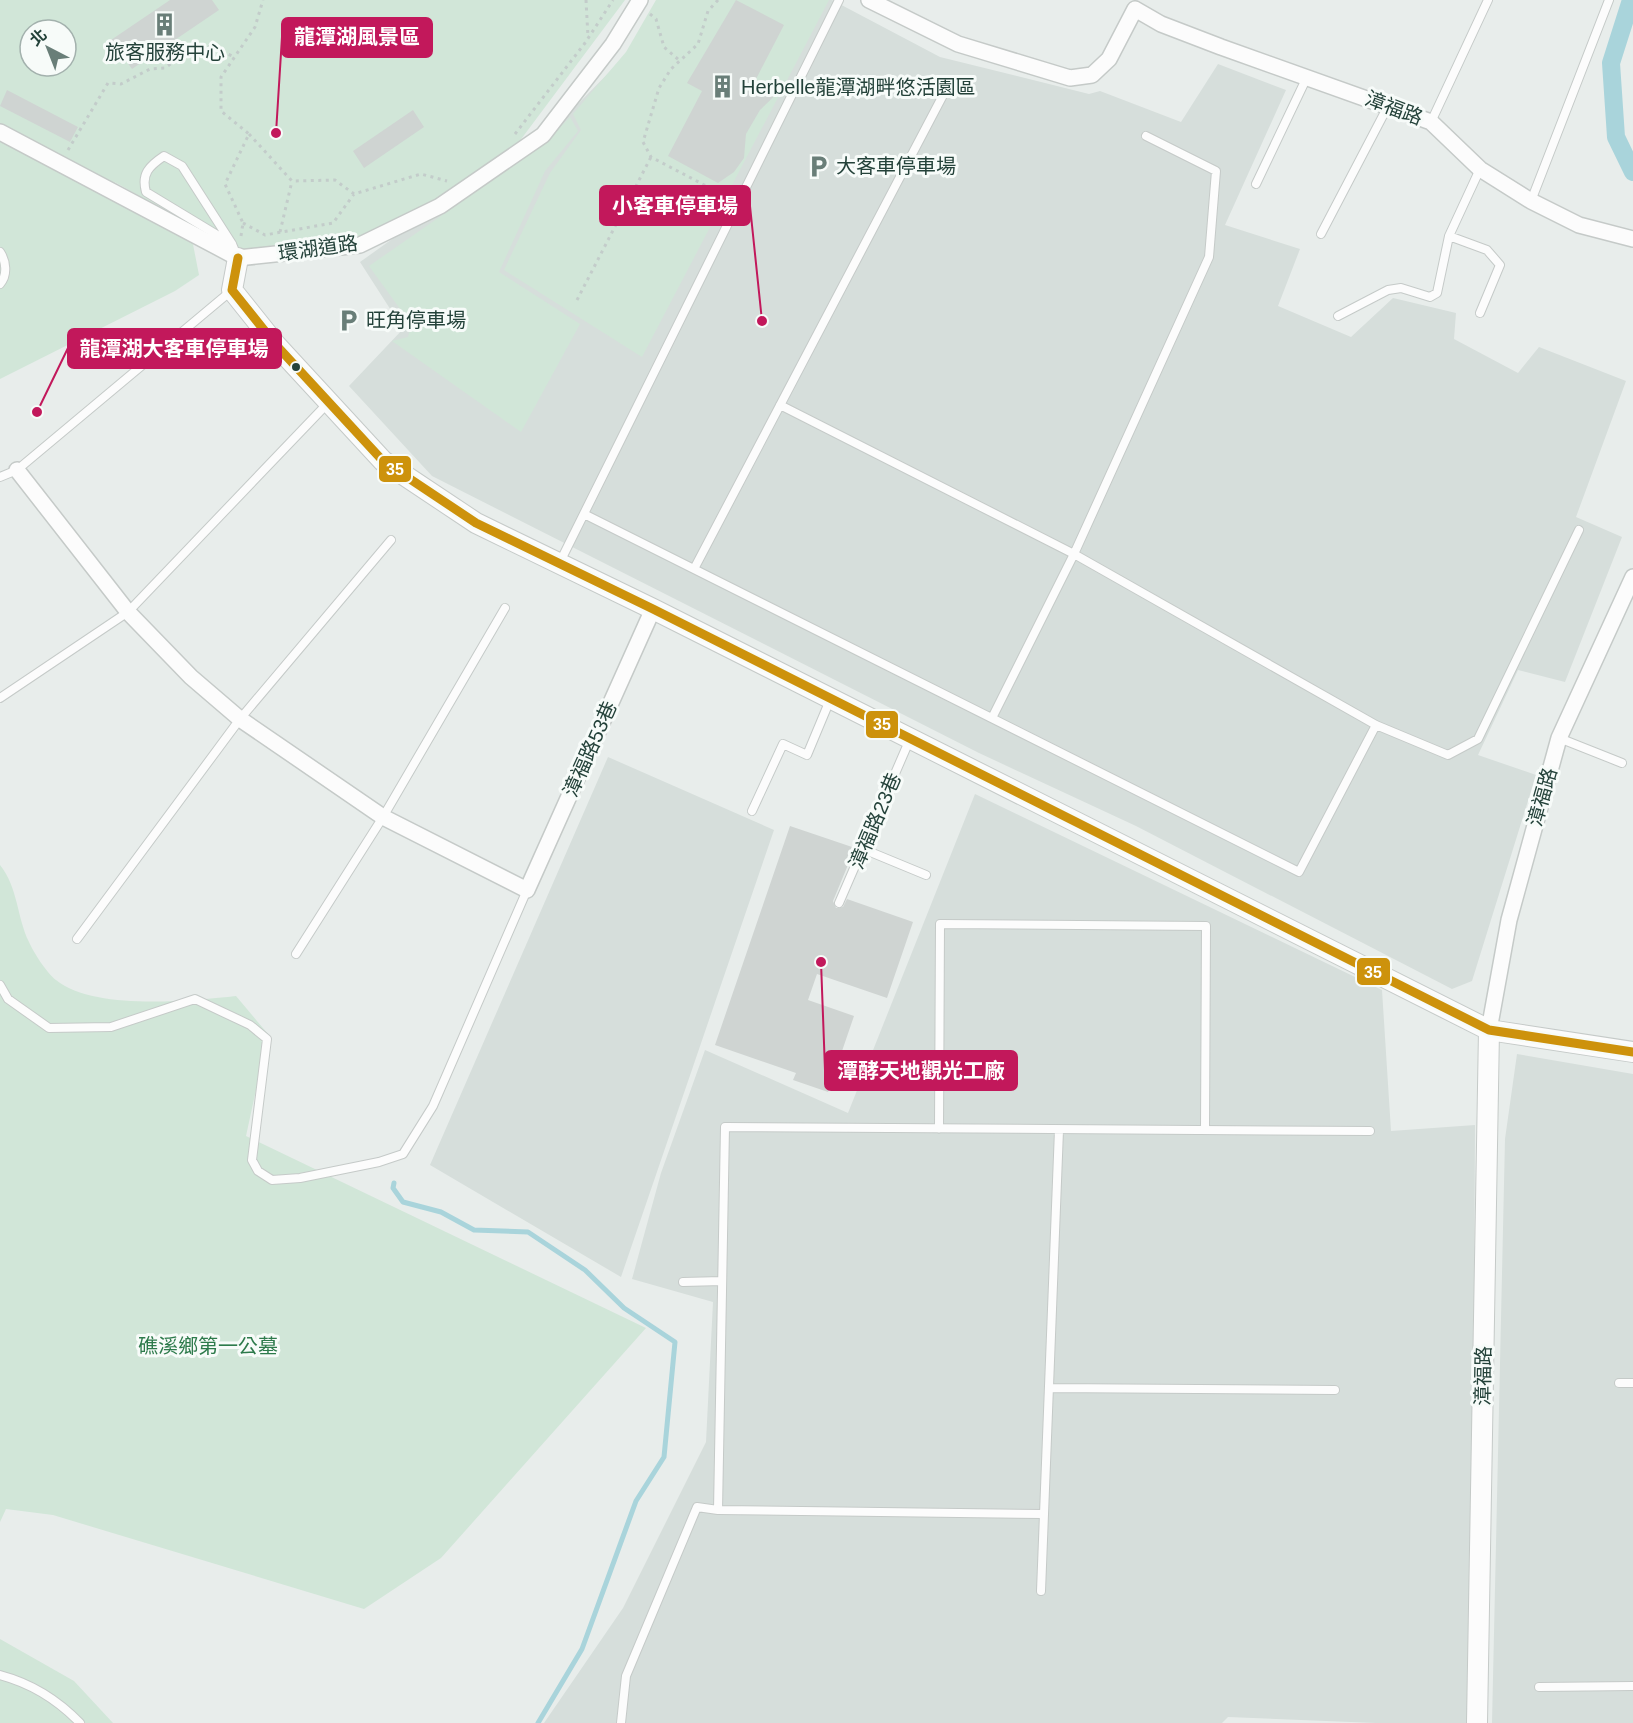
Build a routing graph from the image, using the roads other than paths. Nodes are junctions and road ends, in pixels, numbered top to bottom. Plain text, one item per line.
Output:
1 (839, 0) edge
2 (869, 0) edge
3 (1488, 0) edge
4 (1609, 0) edge
5 (638, 2) edge
6 (1137, 5) edge
7 (1307, 77) junction
8 (951, 80) dead end
9 (1388, 105) junction
10 (1431, 122) junction
11 (0, 132) edge
12 (1146, 136) dead end
13 (1480, 169) junction
14 (1256, 184) dead end
15 (1531, 201) junction
16 (1321, 234) dead end
17 (1449, 236) junction
18 (1633, 239) edge
19 (235, 251) junction
20 (0, 252) edge
21 (0, 284) edge
22 (232, 290) junction
23 (1480, 313) dead end
24 (1338, 316) dead end
25 (329, 402) junction
26 (780, 405) junction
27 (17, 470) junction
28 (0, 477) edge
29 (584, 514) junction
30 (1579, 530) dead end
31 (391, 540) dead end
32 (1074, 554) junction
33 (560, 563) junction
34 (693, 569) junction
35 (1633, 577) edge
36 (505, 608) dead end
37 (653, 609) junction
38 (128, 612) junction
39 (0, 698) edge
40 (831, 698) junction
41 (992, 718) junction
42 (240, 719) junction
43 (1376, 725) junction
44 (910, 738) junction
45 (1560, 738) junction
46 (1622, 763) dead end
47 (752, 811) dead end
48 (383, 817) junction
49 (862, 849) junction
50 (926, 875) dead end
51 (527, 890) junction
52 (839, 903) dead end
53 (77, 939) dead end
54 (296, 954) dead end
55 (0, 985) edge
56 (1489, 1030) junction
57 (1633, 1052) edge
58 (939, 1129) junction
59 (1059, 1130) junction
60 (1205, 1130) junction
61 (1370, 1131) dead end
62 (722, 1281) junction
63 (683, 1282) dead end
64 (1618, 1383) dead end
65 (1633, 1383) edge
66 (1049, 1388) junction
67 (1335, 1390) dead end
68 (718, 1510) junction
69 (1043, 1514) junction
70 (1041, 1591) dead end
71 (0, 1675) edge
72 (1633, 1686) edge
73 (1539, 1687) dead end
74 (80, 1723) edge
75 (621, 1723) edge
76 (1477, 1723) edge

1 - 29 lane
2 - 6 street, 漳福路
3 - 10 lane
4 - 15 lane
5 - 19 street, 環湖道路
6 - 7 street, 漳福路
7 - 9 street, 漳福路
7 - 14 lane
8 - 26 lane
9 - 10 street, 漳福路
9 - 16 lane
10 - 13 street, 漳福路
11 - 19 street
12 - 32 lane
13 - 15 street, 漳福路
13 - 17 lane
15 - 18 street, 漳福路
17 - 23 lane
17 - 24 lane
19 - 19 lane
19 - 22 street
20 - 21 lane
22 - 25 street
22 - 27 lane
25 - 33 street
25 - 38 lane
26 - 32 lane
26 - 34 lane
27 - 28 lane
27 - 38 street
29 - 33 lane
29 - 34 lane
30 - 43 lane
31 - 42 lane
32 - 41 lane
32 - 43 lane
33 - 37 street
34 - 41 lane
35 - 45 street, 漳福路
36 - 48 lane
37 - 40 street
37 - 51 street, 漳福路53巷
38 - 39 lane
38 - 42 street
40 - 44 street
40 - 47 lane
41 - 43 lane
42 - 48 street
42 - 53 lane
44 - 49 lane, 漳福路23巷
44 - 56 street
45 - 46 lane
45 - 56 street, 漳福路
48 - 51 street
48 - 54 lane
49 - 50 lane
49 - 52 lane, 漳福路23巷
51 - 55 lane
56 - 57 street
56 - 76 street, 漳福路
58 - 59 lane
58 - 60 lane
58 - 62 lane
59 - 60 lane
59 - 66 lane
60 - 61 lane
62 - 63 lane
62 - 68 lane
64 - 65 lane
66 - 67 lane
66 - 69 lane
68 - 69 lane
68 - 75 lane
69 - 70 lane
71 - 74 lane
72 - 73 lane

